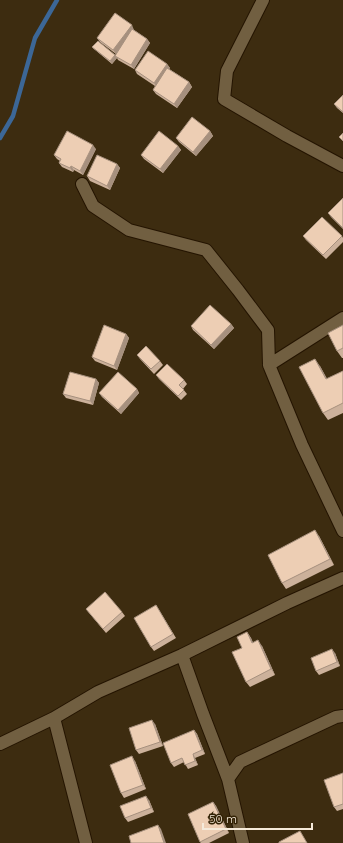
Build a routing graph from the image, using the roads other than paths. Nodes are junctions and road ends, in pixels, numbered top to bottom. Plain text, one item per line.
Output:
1 (263, 0) edge
2 (343, 166) edge
3 (82, 184) dead end
4 (343, 318) edge
5 (270, 365) junction
6 (343, 531) edge
7 (343, 578) edge
8 (182, 655) junction
9 (343, 716) edge
10 (54, 718) junction
11 (0, 744) edge
12 (228, 779) junction
13 (86, 843) edge
14 (243, 843) edge

1 - 2 street
3 - 5 street
4 - 5 street
5 - 6 street
7 - 8 street
8 - 10 street
8 - 12 street
9 - 12 street
10 - 11 street
10 - 13 street
12 - 14 street

